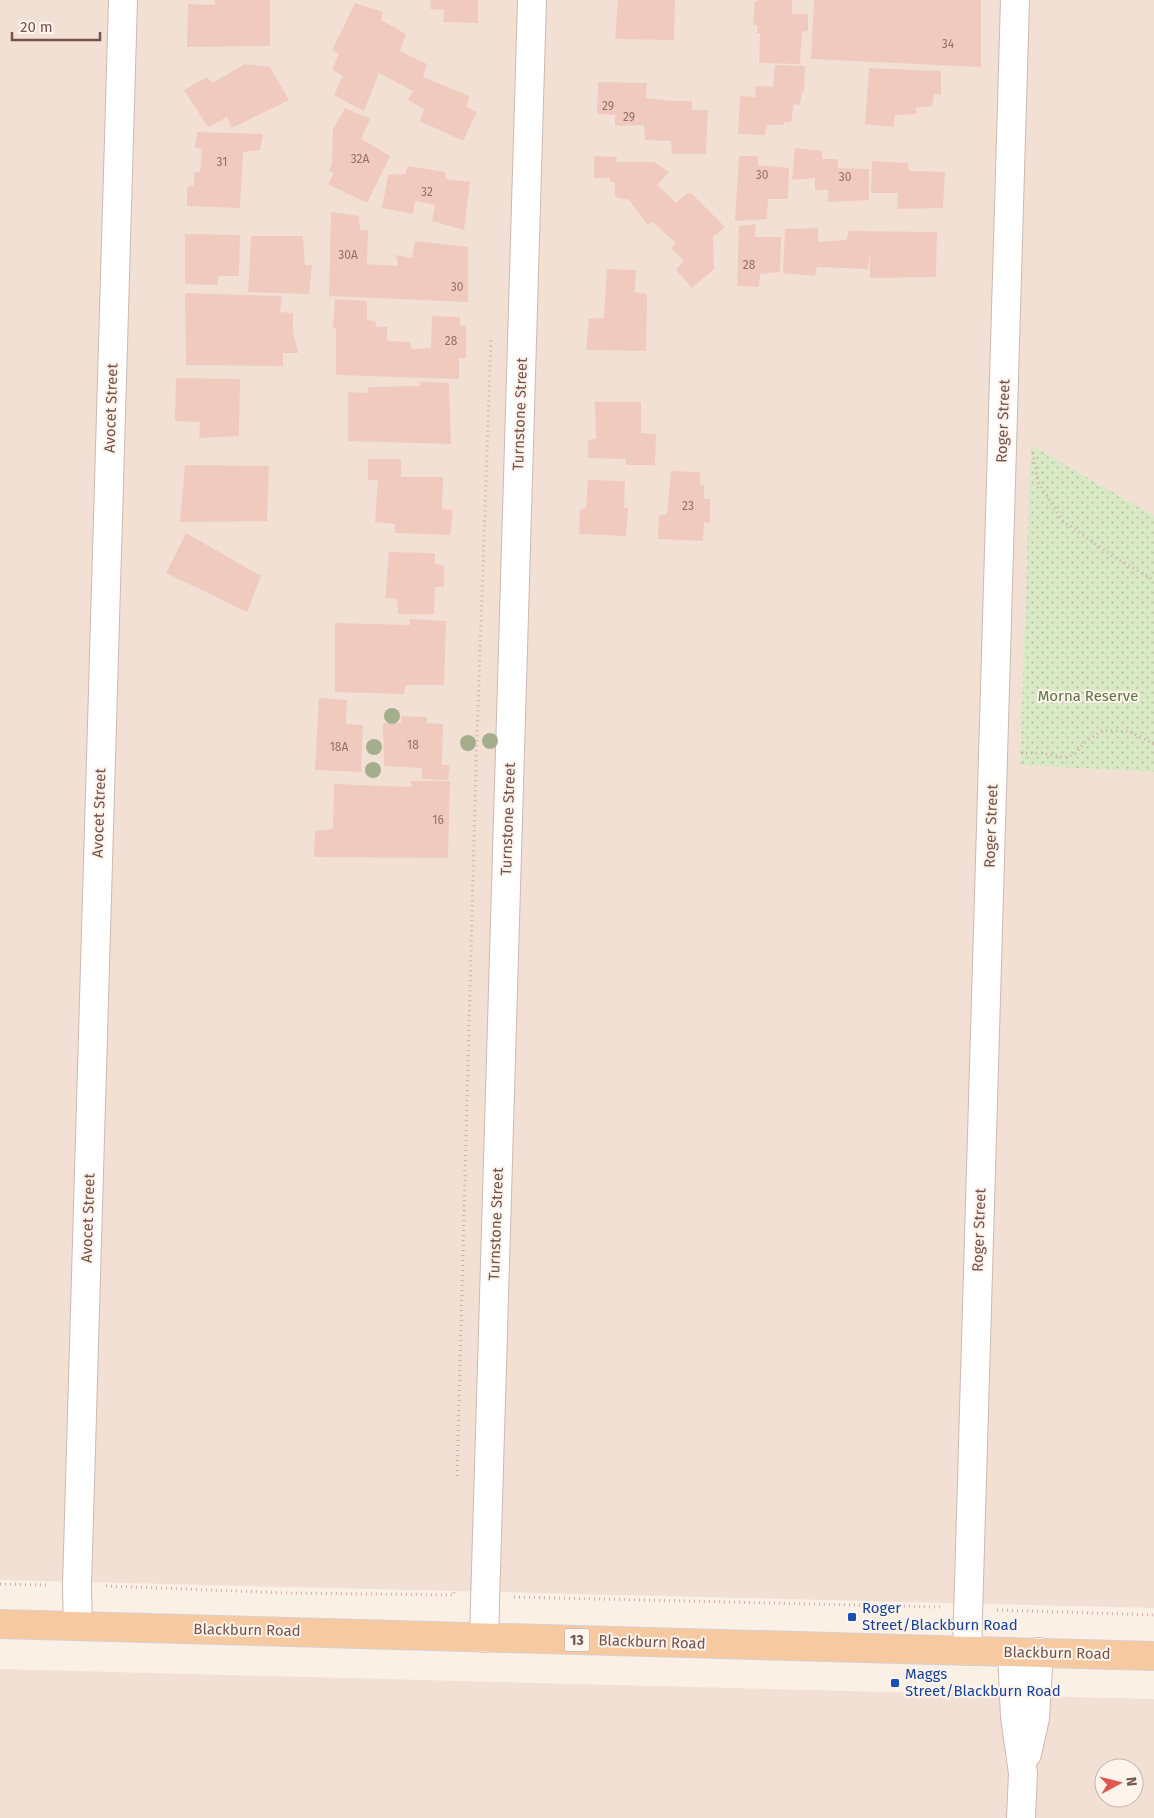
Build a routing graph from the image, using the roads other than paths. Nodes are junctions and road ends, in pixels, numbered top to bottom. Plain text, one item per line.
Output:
1 (122, 0) edge
2 (532, 0) edge
3 (1015, 0) edge
4 (0, 1624) edge
5 (78, 1626) junction
6 (484, 1638) junction
7 (967, 1651) junction
8 (1012, 1652) junction
9 (1039, 1652) junction
10 (1154, 1656) edge
11 (1023, 1773) junction
12 (1021, 1818) edge

1 - 5 street, Avocet Street
2 - 6 street, Turnstone Street
3 - 7 street, Roger Street
4 - 5 main road, Blackburn Road / 13
5 - 6 main road, Blackburn Road / 13
6 - 7 main road, Blackburn Road / 13
7 - 8 main road, Blackburn Road / 13
8 - 9 main road, Blackburn Road / 13
8 - 11 street
9 - 10 main road, Blackburn Road / 13
9 - 11 street
11 - 12 street

